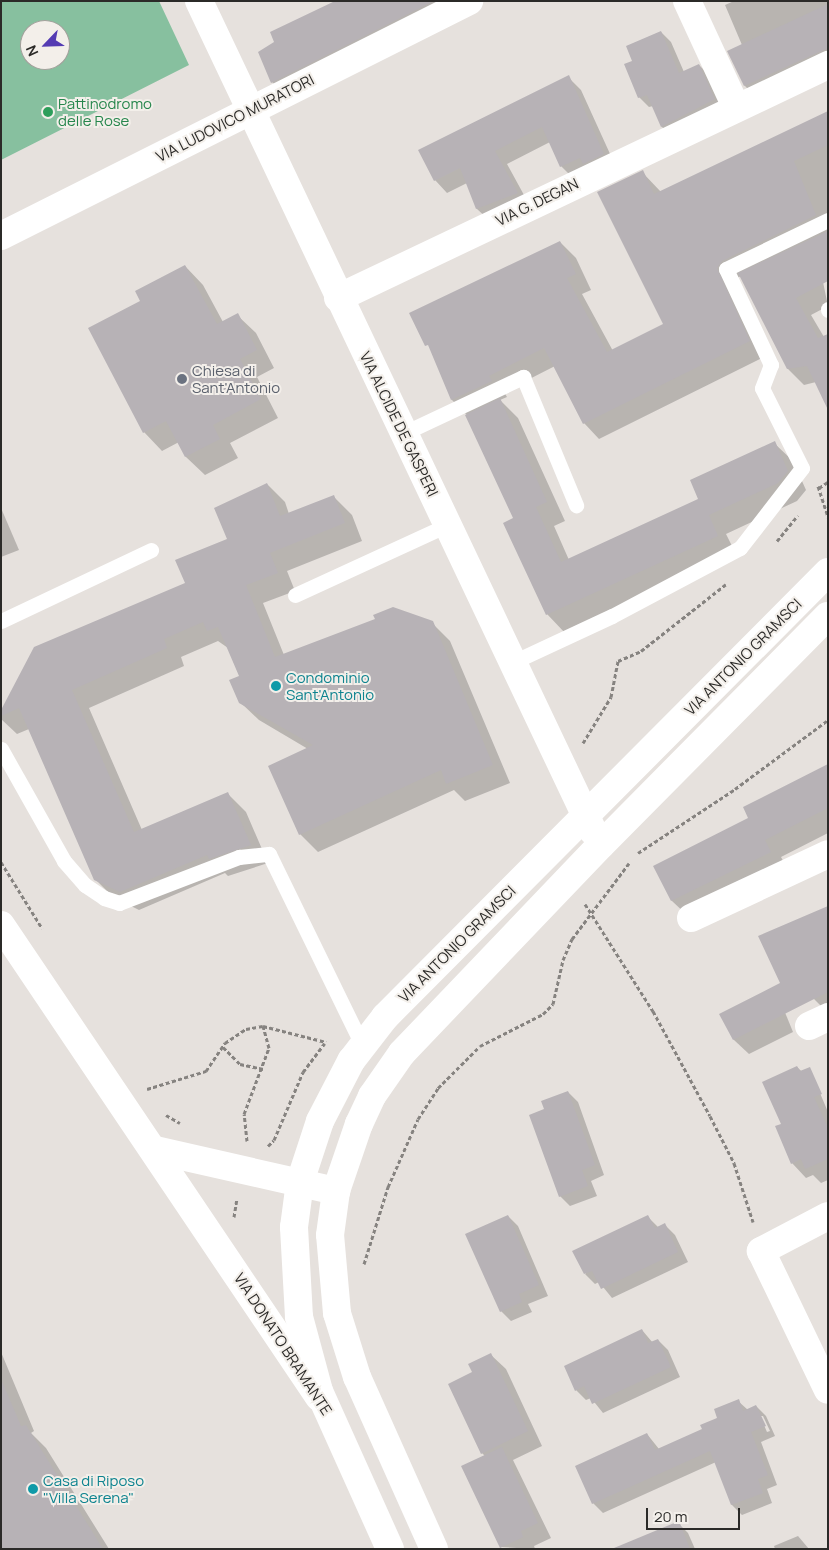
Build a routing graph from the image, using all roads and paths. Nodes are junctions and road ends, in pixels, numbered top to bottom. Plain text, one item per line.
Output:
1 (199, 1) edge
2 (469, 1) edge
3 (687, 1) edge
4 (828, 65) edge
5 (736, 107) junction
6 (251, 110) junction
7 (828, 220) edge
8 (1, 236) edge
9 (338, 298) junction
10 (404, 433) junction
11 (816, 481) dead end
12 (828, 482) edge
13 (813, 487) dead end
14 (820, 488) dead end
15 (576, 505) dead end
16 (802, 510) dead end
17 (447, 525) junction
18 (775, 543) dead end
19 (151, 550) dead end
20 (828, 572) edge
21 (732, 578) dead end
22 (295, 595) dead end
23 (828, 616) edge
24 (1, 621) edge
25 (511, 663) junction
26 (828, 720) edge
27 (1, 749) edge
28 (559, 762) junction
29 (585, 815) junction
30 (601, 845) junction
31 (828, 854) edge
32 (1, 862) edge
33 (570, 878) junction
34 (591, 913) junction
35 (691, 918) dead end
36 (1, 925) edge
37 (46, 934) dead end
38 (350, 1021) junction
39 (263, 1026) junction
40 (326, 1042) junction
41 (362, 1045) junction
42 (223, 1047) junction
43 (263, 1069) junction
44 (141, 1091) dead end
45 (164, 1114) dead end
46 (187, 1126) dead end
47 (154, 1150) junction
48 (245, 1158) junction
49 (300, 1182) junction
50 (336, 1191) junction
51 (828, 1216) edge
52 (214, 1238) junction
53 (761, 1251) junction
54 (363, 1270) dead end
55 (828, 1390) edge
56 (328, 1410) junction
57 (390, 1549) edge
58 (434, 1549) edge

1 - 6 street, VIA ALCIDE DE GASPERI
2 - 6 street, VIA LUDOVICO MURATORI
3 - 5 street
4 - 5 street, VIA G. DEGAN
5 - 9 street, VIA G. DEGAN
6 - 8 street, VIA LUDOVICO MURATORI
6 - 9 street, VIA ALCIDE DE GASPERI
7 - 25 lane
9 - 10 street, VIA ALCIDE DE GASPERI
10 - 15 lane
10 - 17 street, VIA ALCIDE DE GASPERI
11 - 13 path
12 - 14 path
16 - 18 path
17 - 22 lane
17 - 25 street, VIA ALCIDE DE GASPERI
19 - 24 lane
20 - 29 street, VIA ANTONIO GRAMSCI
21 - 28 path
23 - 30 street, VIA ANTONIO GRAMSCI
25 - 28 street, VIA ALCIDE DE GASPERI
26 - 34 path
27 - 38 lane
28 - 29 street, VIA ALCIDE DE GASPERI
29 - 30 street, VIA ALCIDE DE GASPERI
29 - 41 street, VIA ANTONIO GRAMSCI
30 - 33 street, VIA ANTONIO GRAMSCI
31 - 35 street
32 - 37 path
33 - 34 path
33 - 50 street, VIA ANTONIO GRAMSCI
34 - 53 path
34 - 54 path
36 - 47 street, VIA DONATO BRAMANTE
38 - 40 path
38 - 41 lane
39 - 40 path
39 - 42 path
39 - 43 path
40 - 48 path
41 - 49 street, VIA ANTONIO GRAMSCI
42 - 43 path
42 - 44 path
43 - 48 path
45 - 46 path
47 - 48 street
47 - 52 street, VIA DONATO BRAMANTE
48 - 49 street
48 - 52 path
49 - 50 street
49 - 56 street, VIA ANTONIO GRAMSCI
50 - 58 street, VIA ANTONIO GRAMSCI
51 - 53 street
52 - 56 street, VIA DONATO BRAMANTE
53 - 55 street
56 - 57 street, VIA DONATO BRAMANTE

